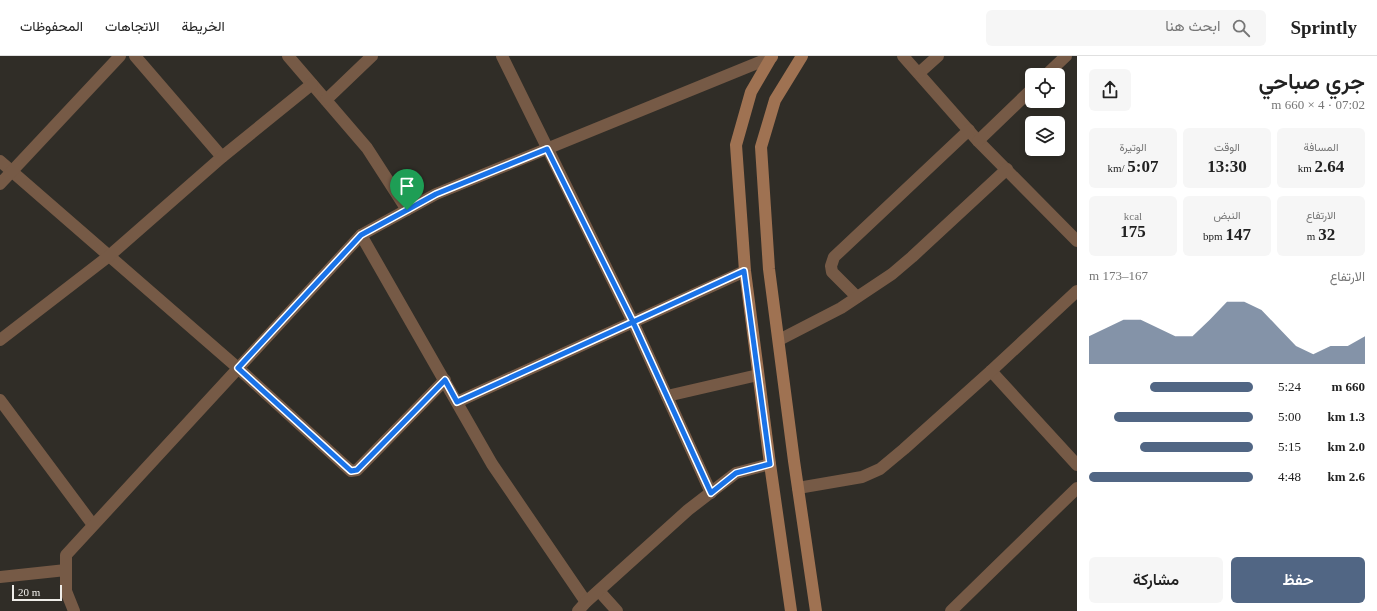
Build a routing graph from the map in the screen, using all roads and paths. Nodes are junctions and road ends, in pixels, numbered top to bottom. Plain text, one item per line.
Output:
1 (120, 56) edge
2 (135, 56) edge
3 (288, 56) edge
4 (372, 56) edge
5 (502, 56) edge
6 (772, 56) edge
7 (802, 56) edge
8 (904, 56) edge
9 (938, 56) edge
10 (1060, 58) edge
11 (744, 61) edge
12 (1052, 68) edge
13 (919, 73) junction
14 (312, 84) junction
15 (1025, 96) edge
16 (326, 100) junction
17 (969, 130) junction
18 (978, 141) junction
19 (547, 149) junction
20 (222, 156) junction
21 (0, 161) edge
22 (1007, 169) junction
23 (12, 171) junction
24 (0, 184) edge
25 (407, 210) junction
26 (361, 235) junction
27 (1077, 241) edge
28 (109, 256) junction
29 (744, 271) junction
30 (1077, 291) edge
31 (857, 297) junction
32 (633, 322) junction
33 (0, 340) edge
34 (778, 340) junction
35 (238, 368) junction
36 (991, 372) junction
37 (758, 375) junction
38 (445, 380) junction
39 (667, 396) junction
40 (0, 400) edge
41 (457, 402) junction
42 (770, 464) junction
43 (1077, 464) edge
44 (798, 488) junction
45 (1077, 488) edge
46 (711, 493) junction
47 (93, 525) junction
48 (66, 570) junction
49 (0, 577) edge
50 (599, 592) junction
51 (586, 602) junction
52 (74, 611) edge
53 (578, 611) edge
54 (617, 611) edge
55 (791, 611) edge
56 (816, 611) edge
57 (951, 611) edge

1 - 23 street
2 - 20 street
3 - 14 street
4 - 16 street
5 - 19 street
6 - 11 street
6 - 29 main road
7 - 34 main road
8 - 13 street
9 - 13 street
10 - 12 street
11 - 19 street
13 - 17 street
14 - 16 street
14 - 20 street
15 - 18 street
16 - 25 street
17 - 18 street
17 - 31 street
18 - 22 street
19 - 25 street
19 - 32 street
20 - 28 street
21 - 23 street
22 - 27 street
22 - 31 street
23 - 24 street
23 - 28 street
25 - 26 street
26 - 35 street
26 - 38 street
28 - 33 street
28 - 35 street
29 - 32 street
29 - 37 main road
30 - 36 street
31 - 34 street
32 - 39 street
32 - 41 street
34 - 44 main road
35 - 38 street
35 - 47 street
36 - 43 street
36 - 44 street
37 - 39 street
37 - 42 main road
38 - 41 street
39 - 46 street
40 - 47 street
41 - 51 street
42 - 46 street
42 - 55 main road
44 - 56 main road
45 - 57 street
46 - 50 street
47 - 48 street
48 - 49 street
48 - 52 street
50 - 51 street
50 - 54 street
51 - 53 street

